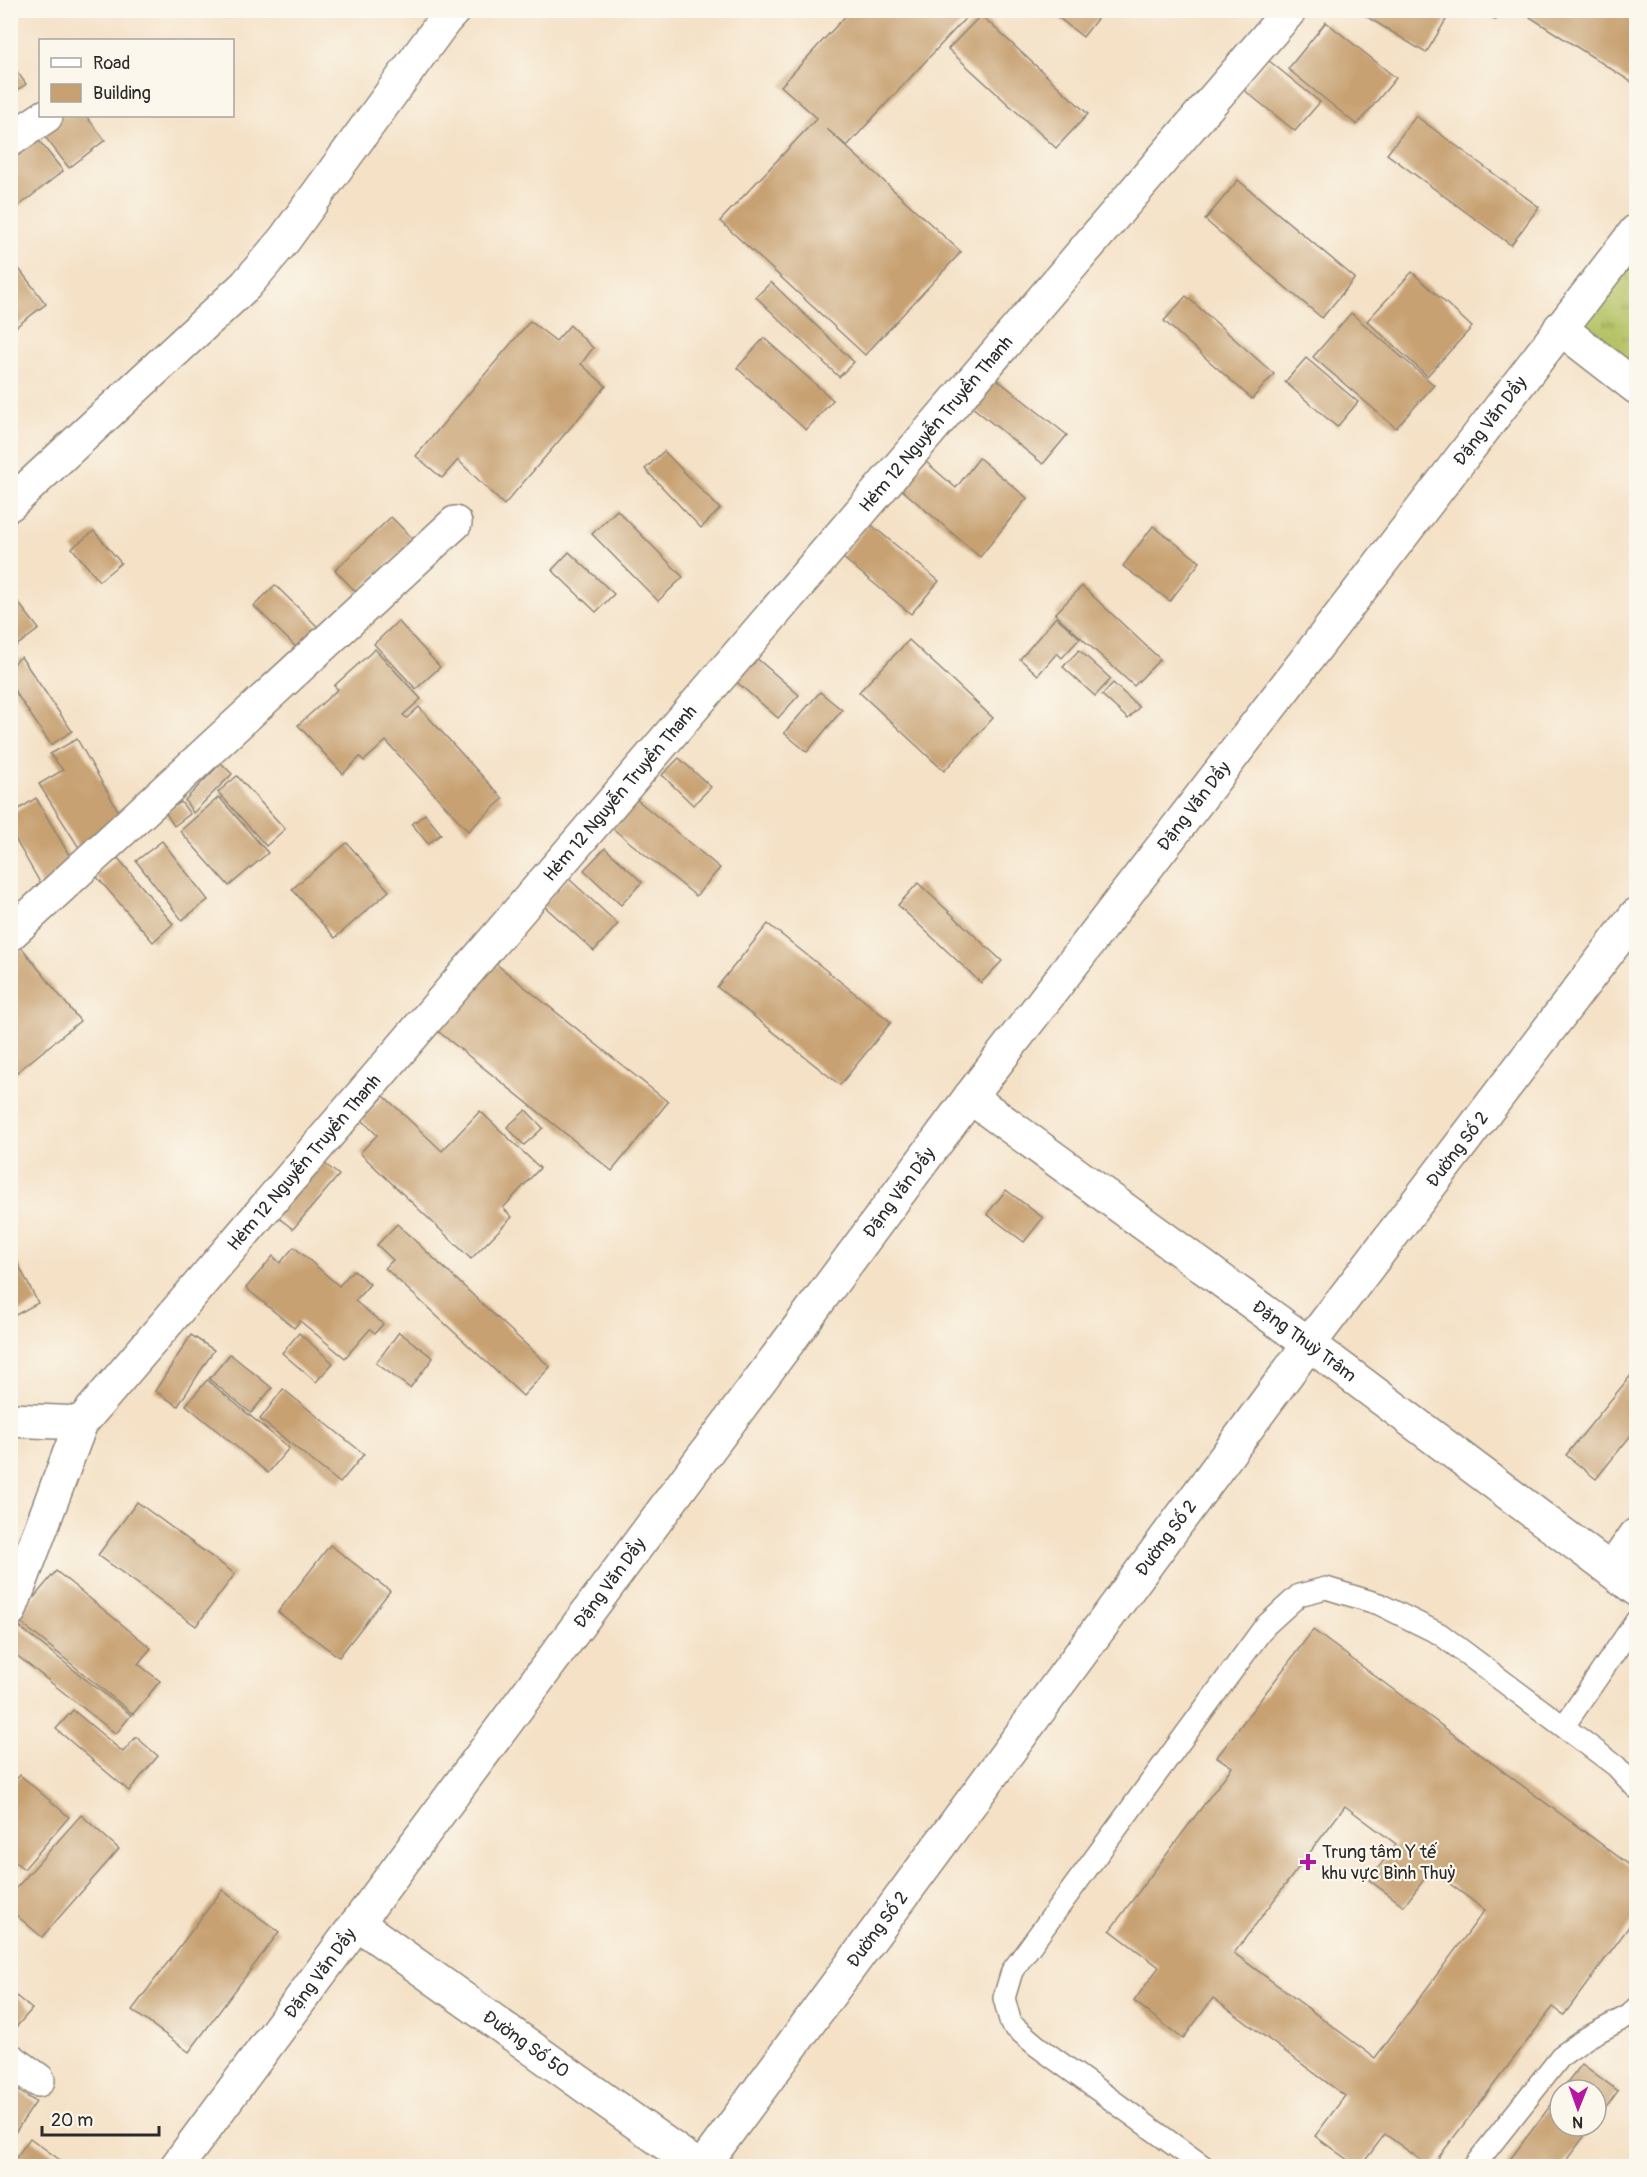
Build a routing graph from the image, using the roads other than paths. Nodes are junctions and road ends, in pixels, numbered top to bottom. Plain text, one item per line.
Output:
1 (454, 10) edge
2 (1290, 10) edge
3 (44, 117) edge
4 (10, 140) edge
5 (1636, 231) edge
6 (1560, 328) junction
7 (1636, 387) edge
8 (10, 504) edge
9 (455, 523) dead end
10 (1636, 915) edge
11 (10, 934) edge
12 (970, 1097) junction
13 (1309, 1344) junction
14 (10, 1419) edge
15 (81, 1423) junction
16 (1636, 1535) edge
17 (1611, 1570) junction
18 (1636, 1589) edge
19 (10, 1610) edge
20 (1636, 1621) edge
21 (1564, 1726) junction
22 (1636, 1788) edge
23 (357, 1923) junction
24 (1636, 2008) edge
25 (10, 2060) edge
26 (38, 2080) dead end
27 (177, 2166) edge
28 (697, 2166) edge
29 (703, 2166) edge
30 (1203, 2166) edge
31 (1474, 2166) edge

1 - 8 street
2 - 15 street, Hẻm 12 Nguyễn Truyền Thanh
3 - 4 street
5 - 6 street, Đặng Văn Dầy
6 - 7 street
6 - 12 street, Đặng Văn Dầy
9 - 11 street
10 - 13 street, Đường Số 2
12 - 13 street, Đặng Thuỳ Trâm
12 - 23 street, Đặng Văn Dầy
13 - 17 street, Đặng Thuỳ Trâm
13 - 29 street, Đường Số 2
14 - 15 street
15 - 19 street, Hẻm 12 Nguyễn Truyền Thanh
16 - 17 street
17 - 18 street, Đặng Thuỳ Trâm
20 - 21 lane
21 - 22 lane
21 - 30 lane
23 - 27 street, Đặng Văn Dầy
23 - 28 street, Đường Số 50
24 - 31 lane
25 - 26 street

